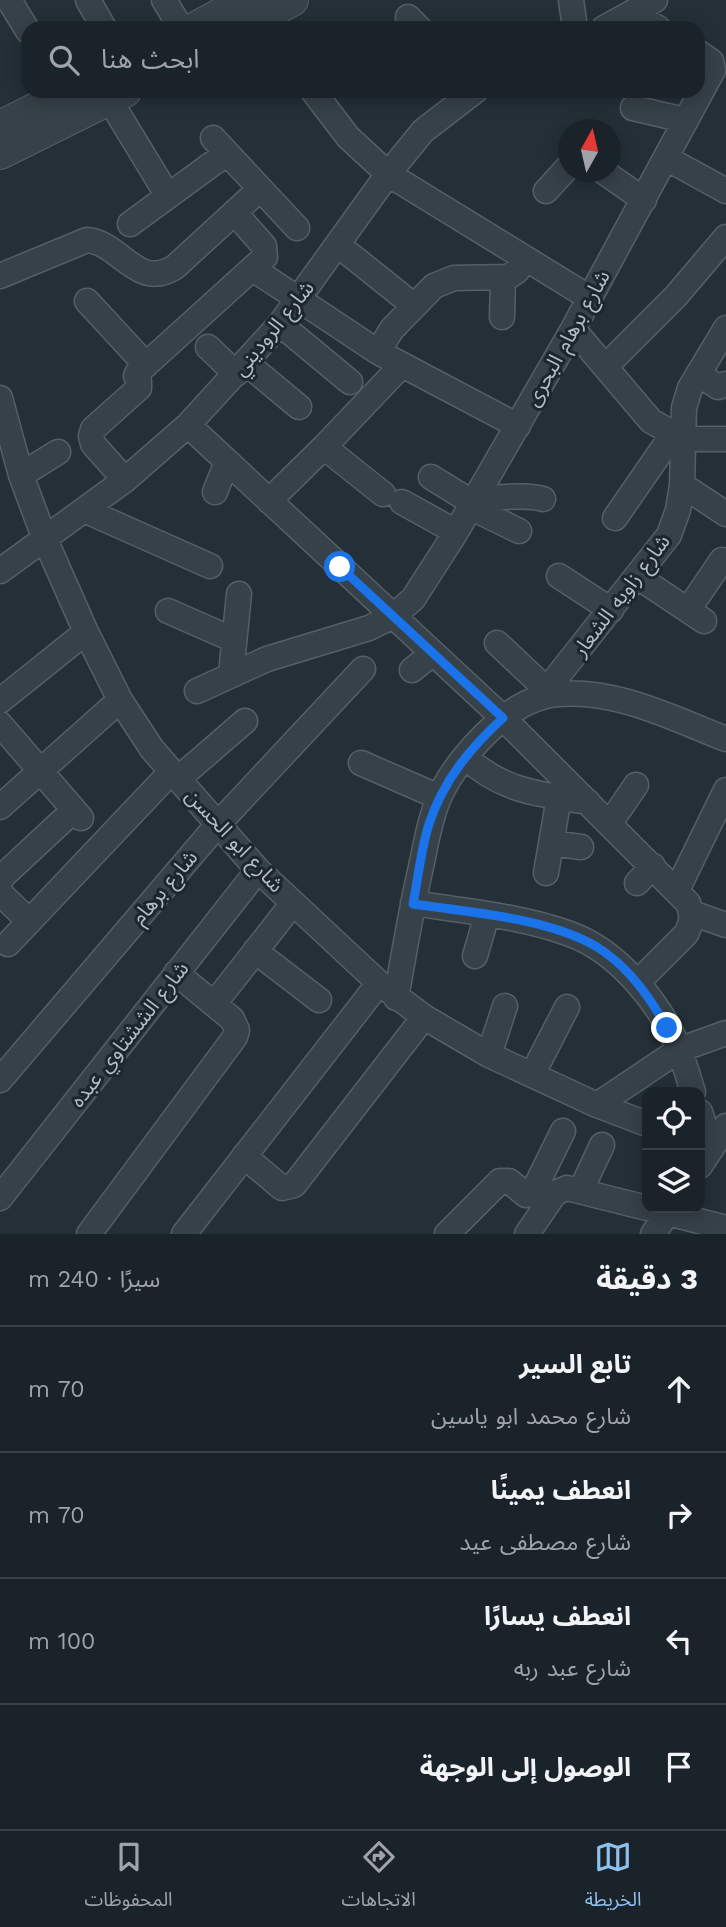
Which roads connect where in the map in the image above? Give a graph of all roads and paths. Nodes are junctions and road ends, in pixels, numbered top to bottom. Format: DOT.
graph roads {
  1 [pos="88,0"];
  2 [pos="164,0"];
  3 [pos="292,0"];
  4 [pos="571,0"];
  5 [pos="655,0"];
  6 [pos="8,10"];
  7 [pos="633,14"];
  8 [pos="252,19"];
  9 [pos="100,21"];
  10 [pos="177,21"];
  11 [pos="574,21"];
  12 [pos="618,21"];
  13 [pos="646,21"];
  14 [pos="21,24"];
  15 [pos="705,57"];
  16 [pos="705,85"];
  17 [pos="57,98"];
  18 [pos="111,98"];
  19 [pos="119,98"];
  20 [pos="318,98"];
  21 [pos="466,98"];
  22 [pos="698,98"];
  23 [pos="633,108"];
  24 [pos="685,122"];
  25 [pos="0,127"];
  26 [pos="0,153"];
  27 [pos="666,158"];
  28 [pos="388,174"];
  29 [pos="558,178"];
  30 [pos="618,182"];
  31 [pos="260,189"];
  32 [pos="546,191"];
  33 [pos="726,191"];
  34 [pos="168,196"];
  35 [pos="643,200"];
  36 [pos="235,213"];
  37 [pos="130,224"];
  38 [pos="297,228"];
  39 [pos="726,237"];
  40 [pos="338,245"];
  41 [pos="524,259"];
  42 [pos="253,269"];
  43 [pos="0,276"];
  44 [pos="503,278"];
  45 [pos="590,298"];
  46 [pos="87,301"];
  47 [pos="298,301"];
  48 [pos="413,305"];
  49 [pos="502,317"];
  50 [pos="280,324"];
  51 [pos="726,328"];
  52 [pos="572,329"];
  53 [pos="208,347"];
  54 [pos="378,352"];
  55 [pos="146,365"];
  56 [pos="402,365"];
  57 [pos="605,367"];
  58 [pos="241,369"];
  59 [pos="698,374"];
  60 [pos="350,382"];
  61 [pos="726,384"];
  62 [pos="299,407"];
  63 [pos="2,412"];
  64 [pos="188,425"];
  65 [pos="518,426"];
  66 [pos="678,436"];
  67 [pos="726,439"];
  68 [pos="324,447"];
  69 [pos="58,452"];
  70 [pos="227,462"];
  71 [pos="21,475"];
  72 [pos="431,477"];
  73 [pos="125,480"];
  74 [pos="682,485"];
  75 [pos="215,492"];
  76 [pos="543,499"];
  77 [pos="269,501"];
  78 [pos="474,502"];
  79 [pos="85,510"];
  80 [pos="726,514"];
  81 [pos="615,518"];
  82 [pos="519,531"];
  83 [pos="456,532"];
  84 [pos="44,537"];
  85 [pos="722,559"];
  86 [pos="210,566"];
  87 [pos="0,571"];
  88 [pos="559,576"];
  89 [pos="638,577"];
  90 [pos="239,594"];
  91 [pos="611,610"];
  92 [pos="168,611"];
  93 [pos="393,616"];
  94 [pos="86,632"];
  95 [pos="234,640"];
  96 [pos="497,643"];
  97 [pos="432,653"];
  98 [pos="363,669"];
  99 [pos="412,670"];
  100 [pos="231,674"];
  101 [pos="197,691"];
  102 [pos="545,693"];
  103 [pos="120,700"];
  104 [pos="0,701"];
  105 [pos="503,718"];
  106 [pos="246,721"];
  107 [pos="0,724"];
  108 [pos="726,739"];
  109 [pos="465,757"];
  110 [pos="361,764"];
  111 [pos="40,771"];
  112 [pos="174,775"];
  113 [pos="636,785"];
  114 [pos="726,790"];
  115 [pos="439,797"];
  116 [pos="559,797"];
  117 [pos="588,802"];
  118 [pos="0,807"];
  119 [pos="720,820"];
  120 [pos="219,823"];
  121 [pos="610,823"];
  122 [pos="551,843"];
  123 [pos="581,847"];
  124 [pos="258,870"];
  125 [pos="546,873"];
  126 [pos="0,881"];
  127 [pos="677,890"];
  128 [pos="0,891"];
  129 [pos="293,903"];
  130 [pos="413,904"];
  131 [pos="692,913"];
  132 [pos="487,915"];
  133 [pos="29,921"];
  134 [pos="726,925"];
  135 [pos="8,944"];
  136 [pos="255,951"];
  137 [pos="475,956"];
  138 [pos="176,973"];
  139 [pos="637,984"];
  140 [pos="387,991"];
  141 [pos="318,1000"];
  142 [pos="214,1004"];
  143 [pos="505,1006"];
  144 [pos="567,1007"];
  145 [pos="424,1017"];
  146 [pos="726,1033"];
  147 [pos="679,1050"];
  148 [pos="489,1055"];
  149 [pos="532,1075"];
  150 [pos="0,1080"];
  151 [pos="691,1087"];
  152 [pos="597,1105"];
  153 [pos="642,1122"];
  154 [pos="726,1126"];
  155 [pos="563,1131"];
  156 [pos="705,1135"];
  157 [pos="602,1145"];
  158 [pos="709,1153"];
  159 [pos="244,1156"];
  160 [pos="581,1190"];
  161 [pos="0,1198"];
  162 [pos="642,1205"];
  163 [pos="657,1213"];
  164 [pos="672,1213"];
  165 [pos="726,1228"];
  166 [pos="89,1234"];
  167 [pos="184,1234"];
  168 [pos="447,1234"];
  169 [pos="527,1234"];
  170 [pos="653,1234"];
  1 -- 9 [label="street"];
  2 -- 10 [label="street"];
  3 -- 8 [label="street"];
  4 -- 11 [label="street"];
  5 -- 7 [label="street"];
  6 -- 14 [label="street"];
  7 -- 12 [label="street"];
  7 -- 13 [label="street"];
  15 -- 16 [label="street, شارع برهام البحرى"];
  17 -- 25 [label="street"];
  18 -- 26 [label="street"];
  19 -- 34 [label="street"];
  20 -- 28 [label="street"];
  21 -- 28 [label="street, شارع الروديني"];
  22 -- 24 [label="street, شارع برهام البحرى"];
  23 -- 24 [label="street"];
  24 -- 27 [label="street, شارع برهام البحرى"];
  27 -- 33 [label="street"];
  27 -- 35 [label="street, شارع برهام البحرى"];
  28 -- 40 [label="street, شارع الروديني"];
  28 -- 41 [label="street"];
  29 -- 32 [label="street"];
  30 -- 35 [label="street"];
  31 -- 34 [label="street"];
  31 -- 36 [label="street"];
  31 -- 38 [label="street"];
  34 -- 37 [label="street"];
  35 -- 45 [label="street, شارع برهام البحرى"];
  36 -- 42 [label="street"];
  36 -- 43 [label="street"];
  39 -- 57 [label="street"];
  40 -- 47 [label="street, شارع الروديني"];
  40 -- 48 [label="street"];
  41 -- 44 [label="street"];
  41 -- 45 [label="street"];
  42 -- 47 [label="street"];
  42 -- 55 [label="street"];
  44 -- 48 [label="street"];
  44 -- 49 [label="street"];
  45 -- 52 [label="street, شارع برهام البحرى"];
  46 -- 55 [label="street"];
  47 -- 50 [label="street, شارع الروديني"];
  47 -- 54 [label="street"];
  48 -- 54 [label="street"];
  50 -- 58 [label="street, شارع الروديني"];
  50 -- 60 [label="street"];
  51 -- 59 [label="street, شارع زاويه الشعار"];
  52 -- 57 [label="street"];
  52 -- 65 [label="street, شارع برهام البحرى"];
  53 -- 58 [label="street"];
  54 -- 56 [label="street"];
  55 -- 73 [label="street"];
  56 -- 65 [label="street"];
  56 -- 68 [label="street"];
  57 -- 66 [label="street"];
  58 -- 62 [label="street"];
  58 -- 64 [label="street, شارع الروديني"];
  59 -- 61 [label="street"];
  59 -- 66 [label="street, شارع زاويه الشعار"];
  63 -- 71 [label="street, شارع ابو الحسن"];
  64 -- 70 [label="street"];
  64 -- 73 [label="street, شارع الروديني"];
  65 -- 78 [label="street, شارع برهام البحرى"];
  66 -- 67 [label="street"];
  66 -- 74 [label="street, شارع زاويه الشعار"];
  66 -- 81 [label="street"];
  68 -- 77 [label="street"];
  68 -- 83 [label="street"];
  69 -- 71 [label="street"];
  70 -- 75 [label="street"];
  70 -- 77 [label="street"];
  71 -- 84 [label="street, شارع ابو الحسن"];
  72 -- 78 [label="street"];
  73 -- 79 [label="street, شارع الروديني"];
  74 -- 80 [label="street"];
  74 -- 89 [label="street, شارع زاويه الشعار"];
  76 -- 78 [label="street"];
  77 -- 93 [label="street"];
  78 -- 82 [label="street"];
  78 -- 83 [label="street, شارع برهام البحرى"];
  79 -- 84 [label="street, شارع الروديني"];
  79 -- 86 [label="street"];
  83 -- 93 [label="street, شارع برهام البحرى"];
  84 -- 87 [label="street, شارع الروديني"];
  84 -- 94 [label="street, شارع ابو الحسن"];
  85 -- 89 [label="street"];
  88 -- 91 [label="street"];
  89 -- 91 [label="street, شارع زاويه الشعار"];
  90 -- 95 [label="street"];
  91 -- 102 [label="street, شارع زاويه الشعار"];
  92 -- 95 [label="street"];
  93 -- 97 [label="street"];
  93 -- 100 [label="street"];
  94 -- 103 [label="street, شارع ابو الحسن"];
  94 -- 104 [label="street"];
  95 -- 100 [label="street"];
  96 -- 102 [label="street"];
  97 -- 99 [label="street"];
  97 -- 105 [label="street"];
  98 -- 120 [label="street, شارع برهام"];
  100 -- 101 [label="street"];
  102 -- 105 [label="street"];
  102 -- 108 [label="street"];
  103 -- 111 [label="street"];
  103 -- 112 [label="street, شارع ابو الحسن"];
  105 -- 109 [label="street"];
  105 -- 117 [label="street"];
  106 -- 112 [label="street"];
  107 -- 111 [label="street"];
  109 -- 115 [label="street"];
  109 -- 116 [label="street"];
  110 -- 115 [label="street"];
  111 -- 118 [label="street"];
  111 -- 126 [label="street"];
  112 -- 120 [label="street, شارع ابو الحسن"];
  112 -- 133 [label="street"];
  113 -- 121 [label="street"];
  114 -- 119 [label="street"];
  115 -- 130 [label="street"];
  116 -- 117 [label="street"];
  116 -- 122 [label="street"];
  117 -- 121 [label="street"];
  119 -- 127 [label="street"];
  120 -- 124 [label="street, شارع ابو الحسن"];
  120 -- 150 [label="street, شارع برهام"];
  121 -- 127 [label="street"];
  122 -- 123 [label="street"];
  122 -- 125 [label="street"];
  124 -- 129 [label="street, شارع ابو الحسن"];
  124 -- 138 [label="street, شارع الششتاوي عبده"];
  127 -- 131 [label="street"];
  128 -- 133 [label="street"];
  129 -- 136 [label="street"];
  129 -- 140 [label="street, شارع ابو الحسن"];
  130 -- 132 [label="street"];
  130 -- 140 [label="street"];
  131 -- 134 [label="street"];
  131 -- 139 [label="street"];
  132 -- 137 [label="street"];
  132 -- 139 [label="street"];
  133 -- 135 [label="street"];
  136 -- 141 [label="street"];
  136 -- 142 [label="street"];
  138 -- 142 [label="street"];
  138 -- 161 [label="street, شارع الششتاوي عبده"];
  139 -- 147 [label="street"];
  140 -- 145 [label="street, شارع ابو الحسن"];
  140 -- 159 [label="street"];
  142 -- 166 [label="street"];
  143 -- 148 [label="street"];
  144 -- 149 [label="street"];
  145 -- 148 [label="street, شارع ابو الحسن"];
  145 -- 159 [label="street"];
  146 -- 147 [label="street"];
  147 -- 151 [label="street"];
  147 -- 152 [label="street"];
  148 -- 149 [label="street, شارع ابو الحسن"];
  149 -- 152 [label="street, شارع ابو الحسن"];
  152 -- 153 [label="street, شارع ابو الحسن"];
  154 -- 158 [label="street"];
  155 -- 168 [label="street"];
  156 -- 158 [label="street"];
  157 -- 160 [label="street"];
  159 -- 167 [label="street"];
  160 -- 162 [label="street"];
  160 -- 169 [label="street"];
  163 -- 170 [label="street"];
  164 -- 165 [label="street"];
}
